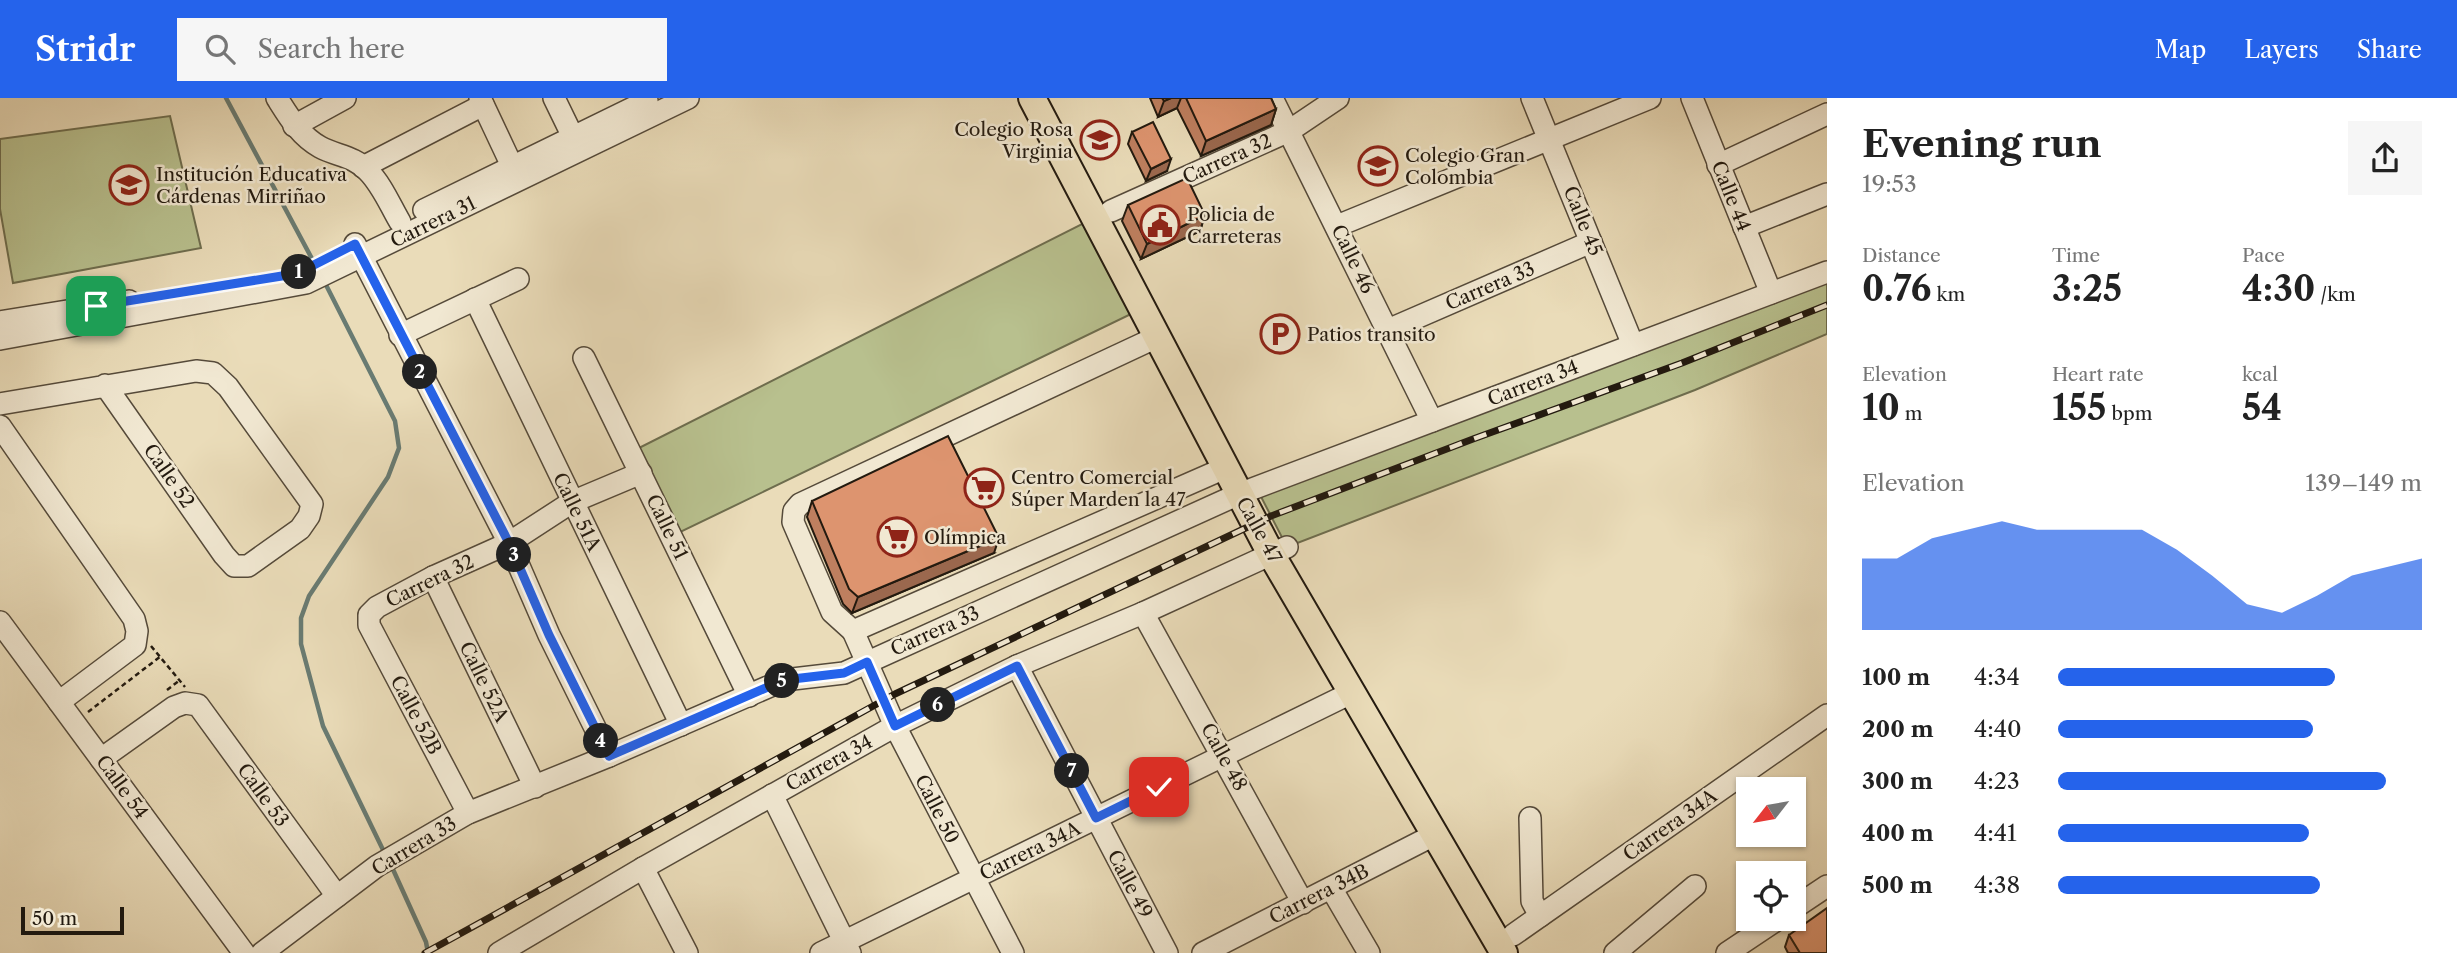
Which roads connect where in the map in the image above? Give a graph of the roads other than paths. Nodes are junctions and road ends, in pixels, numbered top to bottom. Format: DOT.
graph roads {
  1 [pos="277,98"];
  2 [pos="345,98"];
  3 [pos="554,98"];
  4 [pos="654,98"];
  5 [pos="688,98"];
  6 [pos="1031,98"];
  7 [pos="1052,98"];
  8 [pos="1272,98"];
  9 [pos="1338,98"];
  10 [pos="1532,98"];
  11 [pos="1650,98"];
  12 [pos="1692,98"];
  13 [pos="482,102"];
  14 [pos="633,103"];
  15 [pos="1825,121"];
  16 [pos="295,126"];
  17 [pos="1289,131"];
  18 [pos="573,136"];
  19 [pos="1549,139"];
  20 [pos="1718,165"];
  21 [pos="512,166"];
  22 [pos="363,167"];
  23 [pos="1827,194"];
  24 [pos="1111,211"];
  25 [pos="400,222"];
  26 [pos="1337,226"];
  27 [pos="1744,227"];
  28 [pos="1591,242"];
  29 [pos="358,251"];
  30 [pos="1827,272"];
  31 [pos="308,275"];
  32 [pos="518,279"];
  33 [pos="1771,293"];
  34 [pos="475,299"];
  35 [pos="0,322"];
  36 [pos="1388,330"];
  37 [pos="400,335"];
  38 [pos="1157,337"];
  39 [pos="0,339"];
  40 [pos="1633,345"];
  41 [pos="584,358"];
  42 [pos="105,385"];
  43 [pos="0,404"];
  44 [pos="1432,421"];
  45 [pos="0,426"];
  46 [pos="1225,468"];
  47 [pos="641,473"];
  48 [pos="1247,490"];
  49 [pos="572,502"];
  50 [pos="509,543"];
  51 [pos="1279,550"];
  52 [pos="433,577"];
  53 [pos="1143,613"];
  54 [pos="369,615"];
  55 [pos="0,622"];
  56 [pos="853,631"];
  57 [pos="867,662"];
  58 [pos="1017,666"];
  59 [pos="1351,693"];
  60 [pos="749,696"];
  61 [pos="60,702"];
  62 [pos="1827,715"];
  63 [pos="681,725"];
  64 [pos="895,726"];
  65 [pos="609,756"];
  66 [pos="1223,756"];
  67 [pos="101,759"];
  68 [pos="535,787"];
  69 [pos="772,795"];
  70 [pos="468,813"];
  71 [pos="1096,818"];
  72 [pos="1530,818"];
  73 [pos="1434,835"];
  74 [pos="643,868"];
  75 [pos="973,879"];
  76 [pos="1695,886"];
  77 [pos="1827,886"];
  78 [pos="1331,888"];
  79 [pos="337,896"];
  80 [pos="1806,900"];
  81 [pos="1303,902"];
  82 [pos="1540,916"];
  83 [pos="1760,931"];
  84 [pos="847,947"];
  85 [pos="1229,947"];
  86 [pos="1513,947"];
  87 [pos="510,950"];
  88 [pos="244,953"];
  89 [pos="262,953"];
  90 [pos="687,953"];
  91 [pos="821,953"];
  92 [pos="1013,953"];
  93 [pos="1167,953"];
  94 [pos="1203,953"];
  95 [pos="1369,953"];
  96 [pos="1615,953"];
  97 [pos="1727,953"];
  1 -- 16 [label="street"];
  2 -- 16 [label="street"];
  3 -- 18 [label="street"];
  4 -- 14 [label="street, Carrera 31"];
  5 -- 29 [label="street, Carrera 31"];
  6 -- 38 [label="main road, Calle 47"];
  7 -- 24 [label="main road, Calle 47"];
  8 -- 17 [label="street, Calle 46"];
  9 -- 17 [label="street, Carrera 32"];
  10 -- 19 [label="street, Calle 45"];
  11 -- 19 [label="street"];
  12 -- 20 [label="street, Calle 44"];
  13 -- 21 [label="street"];
  13 -- 22 [label="street"];
  14 -- 18 [label="street, Carrera 31"];
  15 -- 20 [label="street"];
  16 -- 22 [label="street"];
  17 -- 24 [label="street, Carrera 32"];
  17 -- 26 [label="street, Calle 46"];
  18 -- 21 [label="street, Carrera 31"];
  19 -- 26 [label="street"];
  19 -- 28 [label="street, Calle 45"];
  20 -- 27 [label="street, Calle 44"];
  21 -- 25 [label="street, Carrera 31"];
  22 -- 25 [label="street"];
  23 -- 27 [label="street"];
  24 -- 48 [label="main road, Calle 47"];
  25 -- 29 [label="street, Carrera 31"];
  26 -- 36 [label="street, Calle 46"];
  27 -- 33 [label="street, Calle 44"];
  28 -- 36 [label="street, Carrera 33"];
  28 -- 40 [label="street, Calle 45"];
  29 -- 31 [label="street, Carrera 31"];
  29 -- 37 [label="street"];
  30 -- 33 [label="street, Carrera 34"];
  31 -- 35 [label="street, Carrera 31"];
  31 -- 39 [label="street, Carrera 31"];
  32 -- 34 [label="street"];
  33 -- 40 [label="street, Carrera 34"];
  34 -- 37 [label="street"];
  34 -- 49 [label="street, Calle 51A"];
  36 -- 44 [label="street, Calle 46"];
  37 -- 50 [label="street"];
  38 -- 46 [label="main road, Calle 47"];
  38 -- 56 [label="street, Calle 50"];
  40 -- 44 [label="street, Carrera 34"];
  41 -- 47 [label="street, Calle 51"];
  42 -- 42 [label="street, Calle 52"];
  42 -- 43 [label="street"];
  44 -- 48 [label="street, Carrera 34"];
  45 -- 61 [label="street"];
  46 -- 48 [label="main road, Calle 47"];
  46 -- 56 [label="street"];
  47 -- 49 [label="street, Carrera 32"];
  47 -- 60 [label="street, Calle 51"];
  48 -- 51 [label="main road, Calle 47"];
  48 -- 57 [label="street, Carrera 33"];
  49 -- 50 [label="street, Carrera 32"];
  49 -- 63 [label="street, Calle 51A"];
  50 -- 52 [label="street, Carrera 32"];
  50 -- 65 [label="street"];
  51 -- 53 [label="street, Carrera 34"];
  51 -- 59 [label="main road, Calle 47"];
  51 -- 86 [label="main road, Calle 47"];
  52 -- 54 [label="street, Carrera 32"];
  52 -- 68 [label="street, Calle 52A"];
  53 -- 58 [label="street, Carrera 34"];
  53 -- 66 [label="street, Calle 48"];
  54 -- 70 [label="street, Calle 52B"];
  55 -- 61 [label="street, Calle 54"];
  56 -- 57 [label="street, Calle 50"];
  57 -- 60 [label="street, Carrera 33"];
  57 -- 64 [label="street, Calle 50"];
  58 -- 64 [label="street, Carrera 34"];
  58 -- 71 [label="street, Calle 49"];
  59 -- 66 [label="street, Carrera 34A"];
  59 -- 73 [label="main road, Calle 47"];
  60 -- 63 [label="street, Carrera 33"];
  61 -- 67 [label="street, Calle 54"];
  62 -- 82 [label="street, Carrera 34A"];
  63 -- 65 [label="street, Carrera 33"];
  64 -- 69 [label="street, Carrera 34"];
  64 -- 75 [label="street, Calle 50"];
  65 -- 68 [label="street, Carrera 33"];
  66 -- 71 [label="street, Carrera 34A"];
  66 -- 81 [label="street, Calle 48"];
  67 -- 79 [label="street, Calle 53"];
  67 -- 88 [label="street, Calle 54"];
  68 -- 70 [label="street, Carrera 33"];
  69 -- 74 [label="street, Carrera 34"];
  69 -- 84 [label="street"];
  70 -- 79 [label="street, Carrera 33"];
  71 -- 75 [label="street, Carrera 34A"];
  71 -- 93 [label="street, Calle 49"];
  72 -- 82 [label="street"];
  73 -- 78 [label="street, Carrera 34B"];
  73 -- 86 [label="main road, Calle 47"];
  74 -- 87 [label="street, Carrera 34"];
  74 -- 90 [label="street"];
  75 -- 84 [label="street, Carrera 34A"];
  75 -- 92 [label="street, Calle 50"];
  76 -- 96 [label="street"];
  77 -- 80 [label="street"];
  78 -- 81 [label="street, Carrera 34B"];
  78 -- 95 [label="street"];
  79 -- 89 [label="street, Carrera 33"];
  81 -- 85 [label="street, Carrera 34B"];
  82 -- 86 [label="street, Carrera 34A"];
  83 -- 97 [label="street"];
  84 -- 91 [label="street, Carrera 34A"];
  85 -- 94 [label="street, Carrera 34B"];
}
